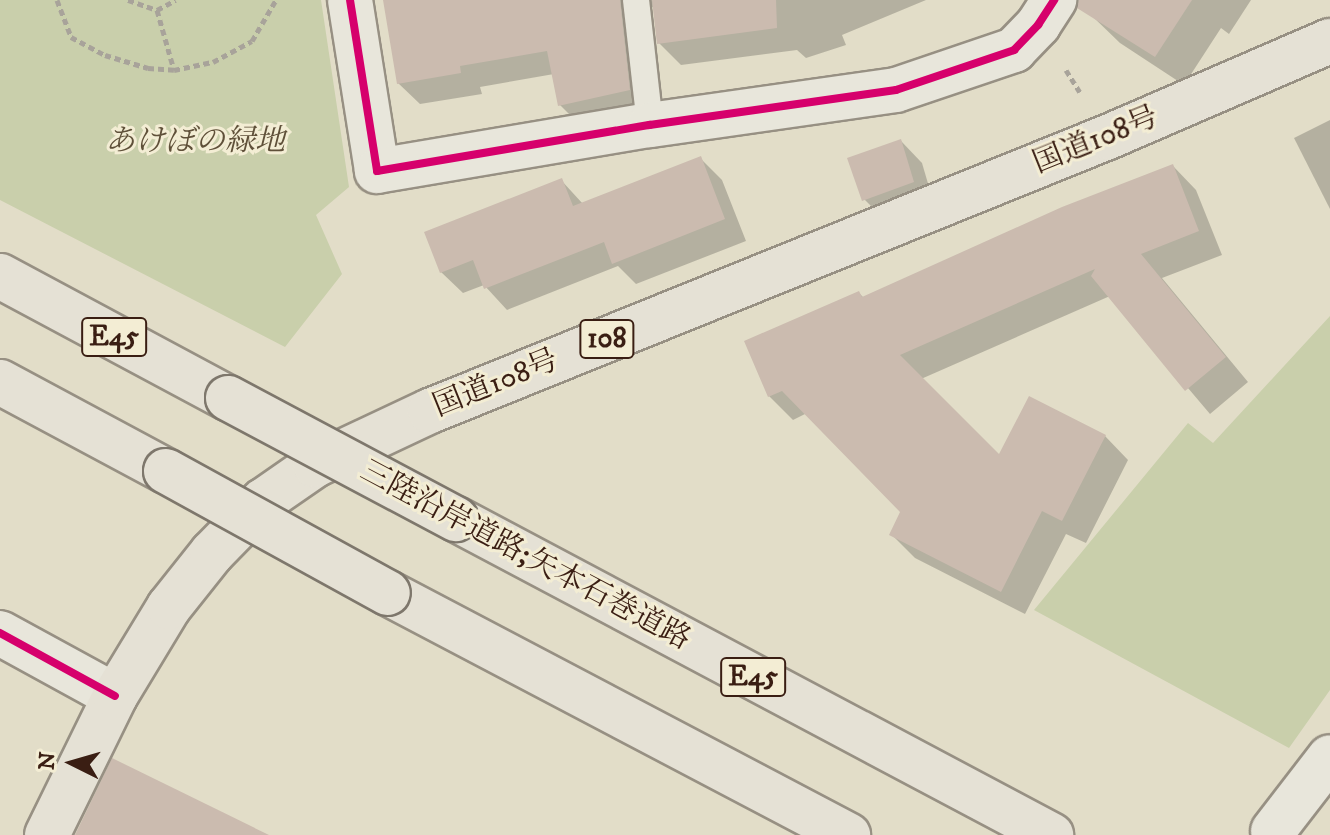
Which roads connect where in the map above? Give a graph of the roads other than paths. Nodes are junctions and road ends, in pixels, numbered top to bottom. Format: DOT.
graph roads {
  1 [pos="350,0"];
  2 [pos="636,0"];
  3 [pos="1046,13"];
  4 [pos="1330,41"];
  5 [pos="650,125"];
  6 [pos="0,276"];
  7 [pos="0,382"];
  8 [pos="0,633"];
  9 [pos="115,696"];
  10 [pos="1330,757"];
  11 [pos="1273,831"];
  12 [pos="47,835"];
  13 [pos="848,835"];
  14 [pos="1051,835"];
  1 -- 5 [label="street"];
  2 -- 5 [label="lane"];
  3 -- 5 [label="street"];
  4 -- 9 [label="highway, 国道108号 / 108"];
  6 -- 14 [label="highway, 三陸沿岸道路;矢本石巻道路 / E45, bridge"];
  7 -- 13 [label="highway, bridge"];
  8 -- 9 [label="street"];
  9 -- 12 [label="highway, 国道108号 / 108"];
  10 -- 11 [label="street"];
}
